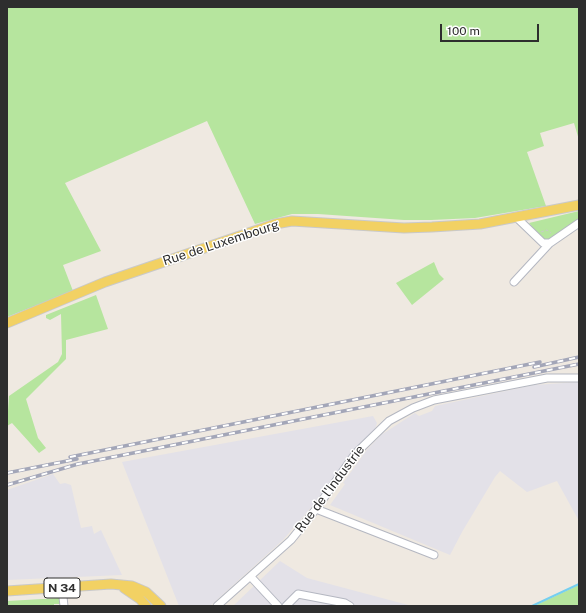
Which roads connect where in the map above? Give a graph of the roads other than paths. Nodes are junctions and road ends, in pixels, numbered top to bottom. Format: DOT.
graph roads {
  1 [pos="579,205"];
  2 [pos="517,218"];
  3 [pos="579,224"];
  4 [pos="550,243"];
  5 [pos="514,282"];
  6 [pos="7,322"];
  7 [pos="579,378"];
  8 [pos="316,509"];
  9 [pos="434,555"];
  10 [pos="251,576"];
  11 [pos="118,585"];
  12 [pos="62,588"];
  13 [pos="7,590"];
  14 [pos="232,594"];
  15 [pos="64,606"];
  16 [pos="146,606"];
  17 [pos="161,606"];
  18 [pos="217,606"];
  19 [pos="222,606"];
  20 [pos="278,606"];
  21 [pos="286,606"];
  22 [pos="350,606"];
  1 -- 2 [label="main road, Rue de Luxembourg"];
  2 -- 4 [label="street"];
  2 -- 6 [label="main road, Rue de Luxembourg"];
  3 -- 4 [label="street"];
  4 -- 5 [label="street"];
  7 -- 8 [label="street, Rue de l'Industrie"];
  8 -- 9 [label="street"];
  8 -- 10 [label="street, Rue de l'Industrie"];
  10 -- 14 [label="street, Rue de l'Industrie"];
  10 -- 20 [label="street"];
  11 -- 12 [label="main road, N 34"];
  11 -- 16 [label="main road"];
  11 -- 17 [label="main road, N 34"];
  12 -- 13 [label="main road, N 34"];
  12 -- 15 [label="street"];
  14 -- 18 [label="street, Rue de l'Industrie"];
  14 -- 19 [label="street, Rue de l'Industrie"];
  21 -- 22 [label="street"];
}
